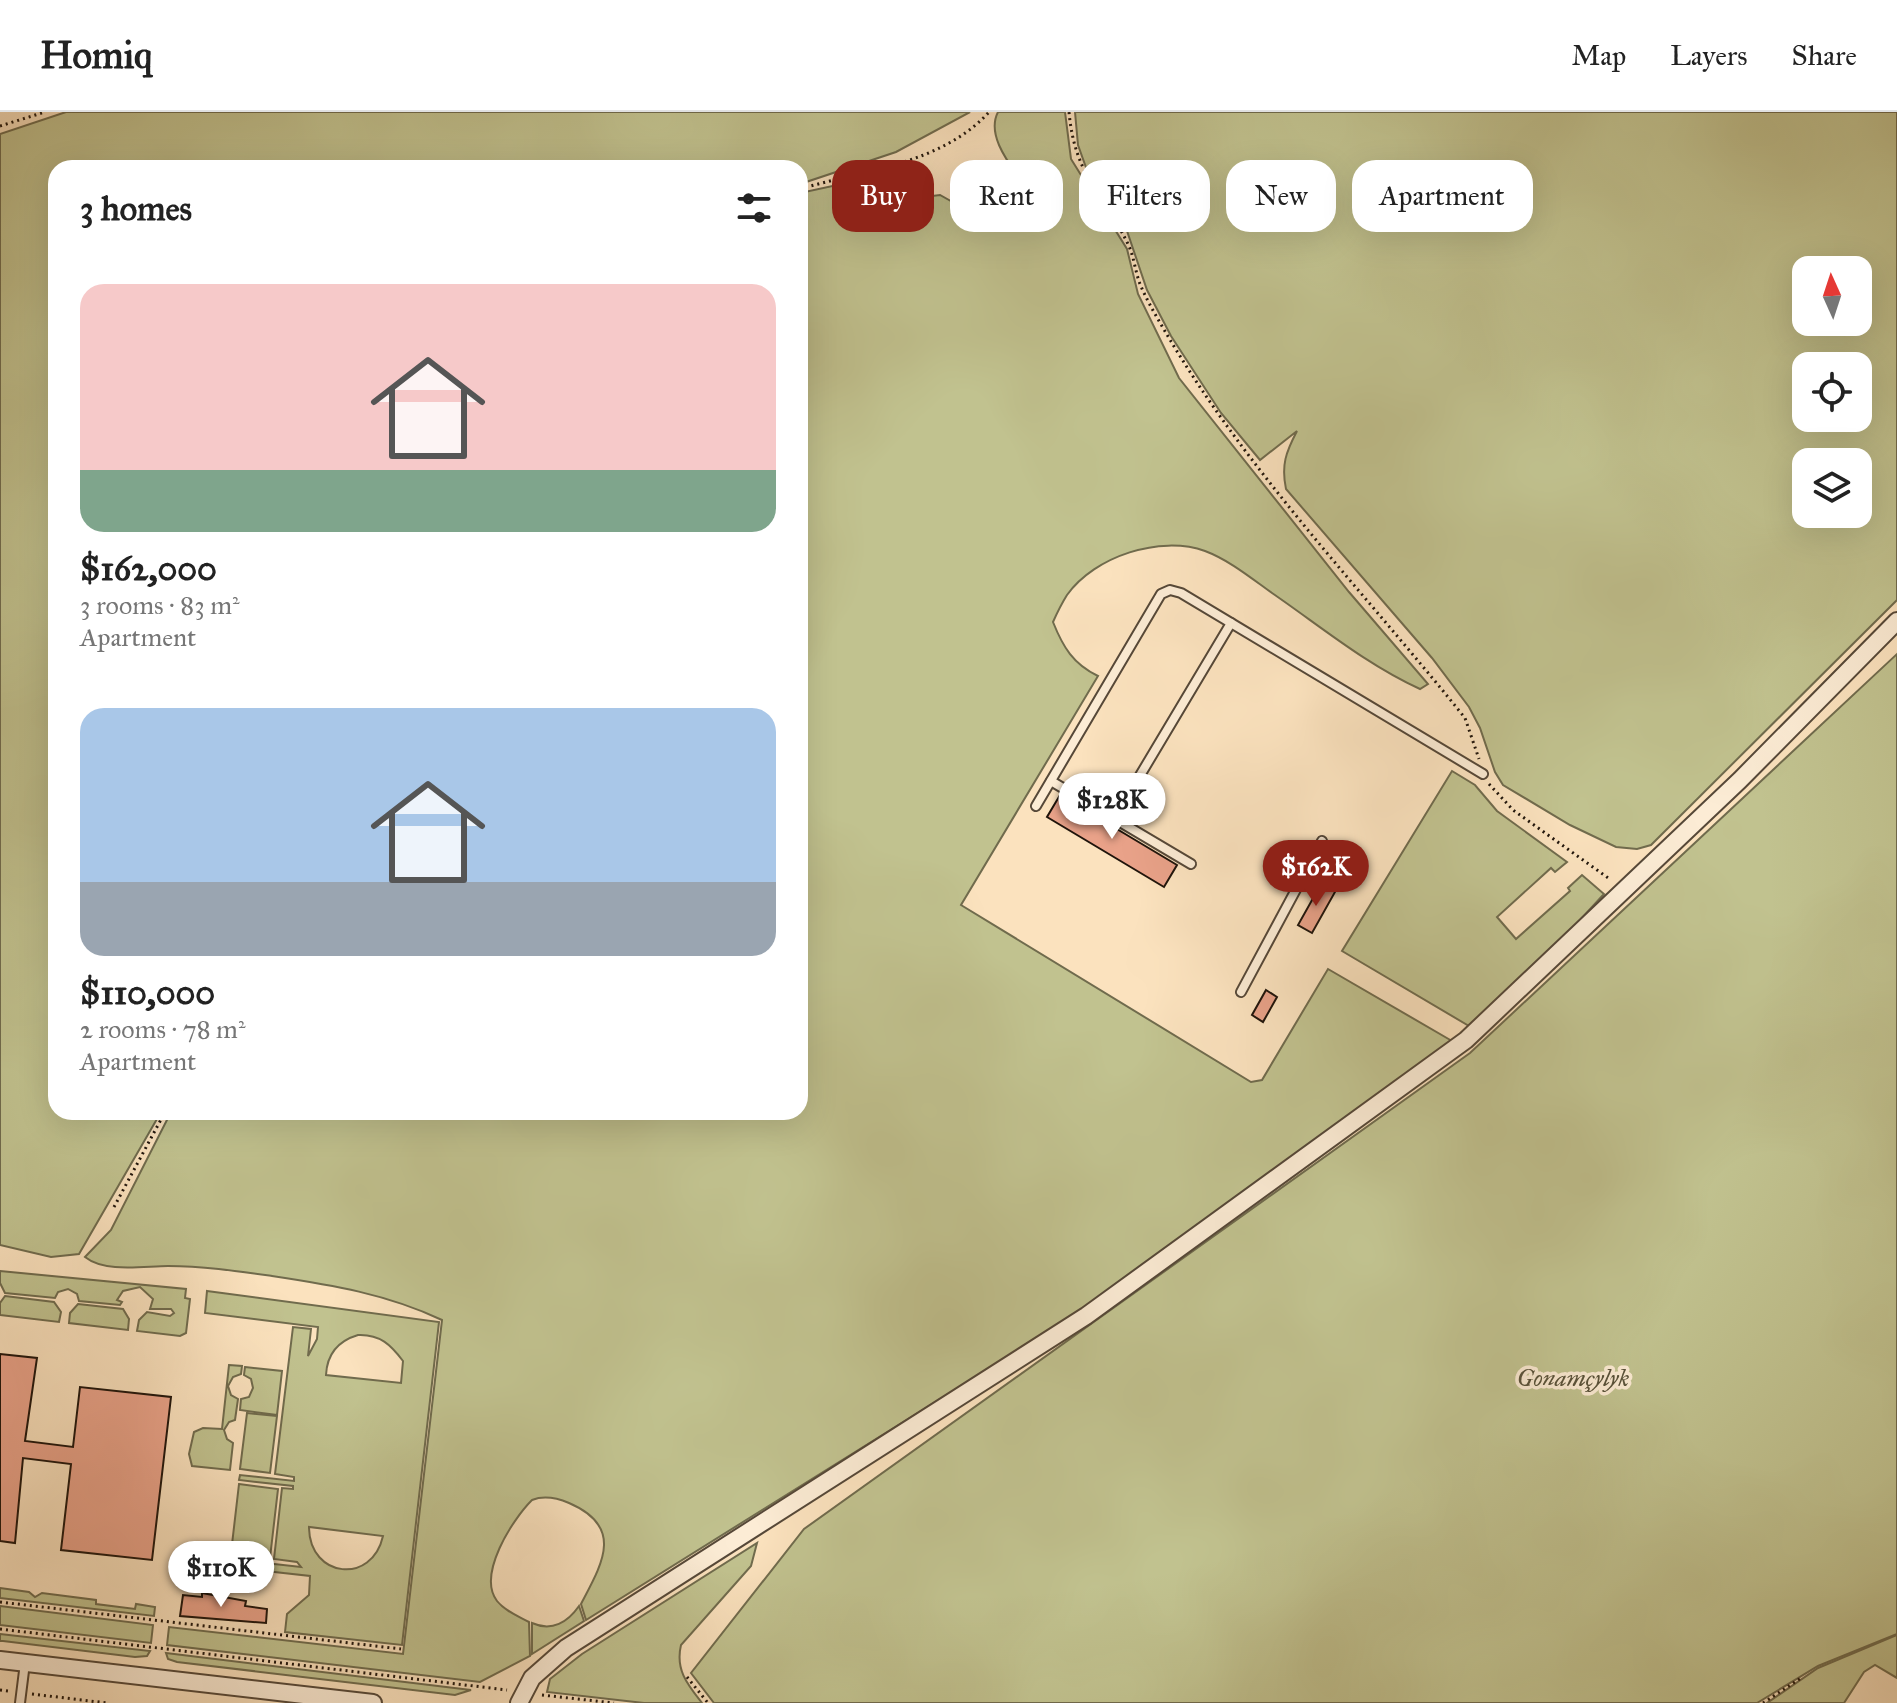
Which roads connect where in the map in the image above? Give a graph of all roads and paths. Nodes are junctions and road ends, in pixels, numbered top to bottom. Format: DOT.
graph roads {
  1 [pos="45,112"];
  2 [pos="989,112"];
  3 [pos="1069,112"];
  4 [pos="0,126"];
  5 [pos="808,187"];
  6 [pos="1897,621"];
  7 [pos="1231,623"];
  8 [pos="1483,774"];
  9 [pos="1051,781"];
  10 [pos="1036,806"];
  11 [pos="1114,819"];
  12 [pos="1322,841"];
  13 [pos="1191,864"];
  14 [pos="1624,890"];
  15 [pos="1241,992"];
  16 [pos="161,1120"];
  17 [pos="114,1207"];
  18 [pos="0,1602"];
  19 [pos="0,1629"];
  20 [pos="401,1649"];
  21 [pos="0,1660"];
  22 [pos="25,1663"];
  23 [pos="687,1677"];
  24 [pos="1801,1678"];
  25 [pos="476,1686"];
  26 [pos="0,1690"];
  27 [pos="11,1691"];
  28 [pos="549,1696"];
  29 [pos="56,1697"];
  30 [pos="322,1700"];
  31 [pos="20,1703"];
  32 [pos="35,1703"];
  33 [pos="55,1703"];
  34 [pos="107,1703"];
  35 [pos="373,1703"];
  36 [pos="519,1703"];
  37 [pos="614,1703"];
  38 [pos="708,1703"];
  39 [pos="1763,1703"];
  1 -- 4 [label="path"];
  2 -- 5 [label="path"];
  3 -- 8 [label="path"];
  6 -- 14 [label="street"];
  7 -- 8 [label="lane"];
  7 -- 9 [label="lane"];
  7 -- 11 [label="lane"];
  8 -- 14 [label="path"];
  9 -- 10 [label="lane"];
  9 -- 11 [label="lane"];
  11 -- 13 [label="lane"];
  12 -- 15 [label="lane"];
  14 -- 36 [label="street"];
  16 -- 17 [label="path"];
  18 -- 20 [label="path"];
  19 -- 25 [label="path"];
  21 -- 22 [label="street"];
  22 -- 30 [label="street"];
  22 -- 31 [label="lane"];
  23 -- 38 [label="path"];
  24 -- 39 [label="path"];
  26 -- 27 [label="path"];
  28 -- 37 [label="path"];
  29 -- 32 [label="path"];
  29 -- 33 [label="path"];
  29 -- 34 [label="path"];
  30 -- 35 [label="street"];
}
